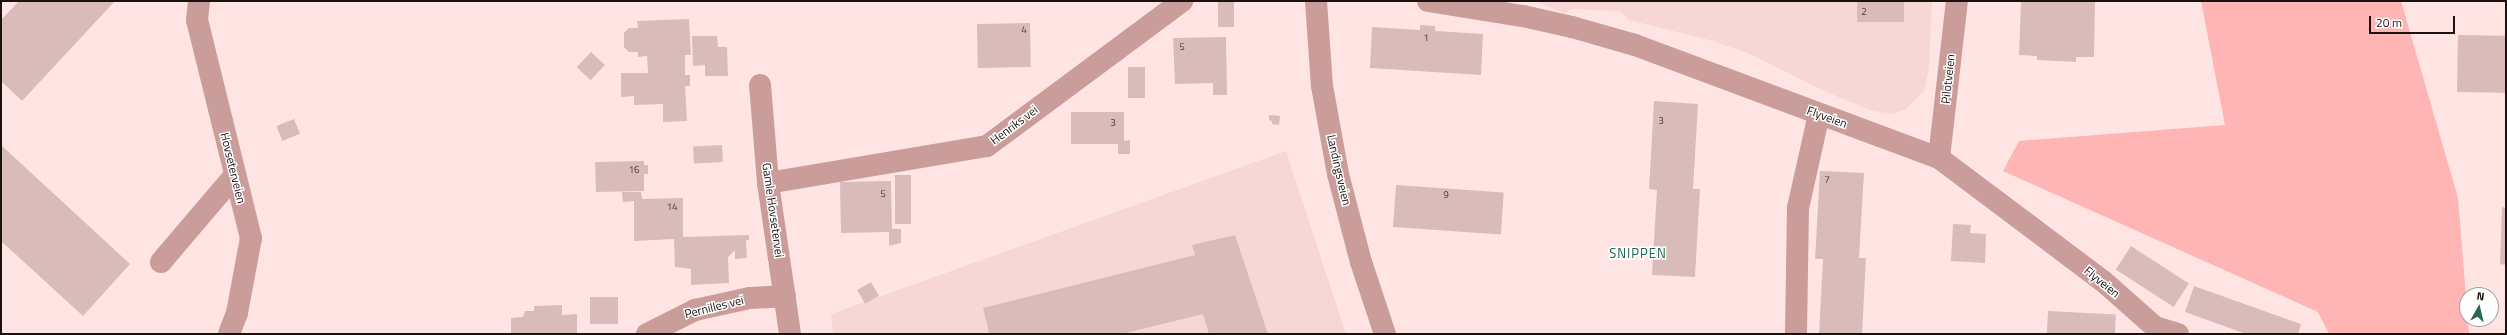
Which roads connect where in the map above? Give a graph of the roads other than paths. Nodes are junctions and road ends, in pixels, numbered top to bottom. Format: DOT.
graph roads {
  1 [pos="199,1"];
  2 [pos="1182,1"];
  3 [pos="1316,1"];
  4 [pos="1428,1"];
  5 [pos="1957,1"];
  6 [pos="760,85"];
  7 [pos="1819,114"];
  8 [pos="1939,158"];
  9 [pos="234,175"];
  10 [pos="768,183"];
  11 [pos="161,262"];
  12 [pos="785,296"];
  13 [pos="230,334"];
  14 [pos="647,334"];
  15 [pos="790,334"];
  16 [pos="1385,334"];
  17 [pos="1796,334"];
  18 [pos="2178,334"];
  1 -- 9 [label="street, Hovseterveien"];
  2 -- 10 [label="street, Henriks vei"];
  3 -- 16 [label="street, Landingsveien"];
  4 -- 7 [label="street, Flyveien"];
  5 -- 8 [label="street, Pilotveien"];
  6 -- 10 [label="street, Gamle Hovsetervei"];
  7 -- 8 [label="street, Flyveien"];
  7 -- 17 [label="street"];
  8 -- 18 [label="street, Flyveien"];
  9 -- 11 [label="street"];
  9 -- 13 [label="street, Hovseterveien"];
  10 -- 12 [label="street, Gamle Hovsetervei"];
  12 -- 14 [label="street, Pernilles vei"];
  12 -- 15 [label="street, Gamle Hovsetervei"];
}
